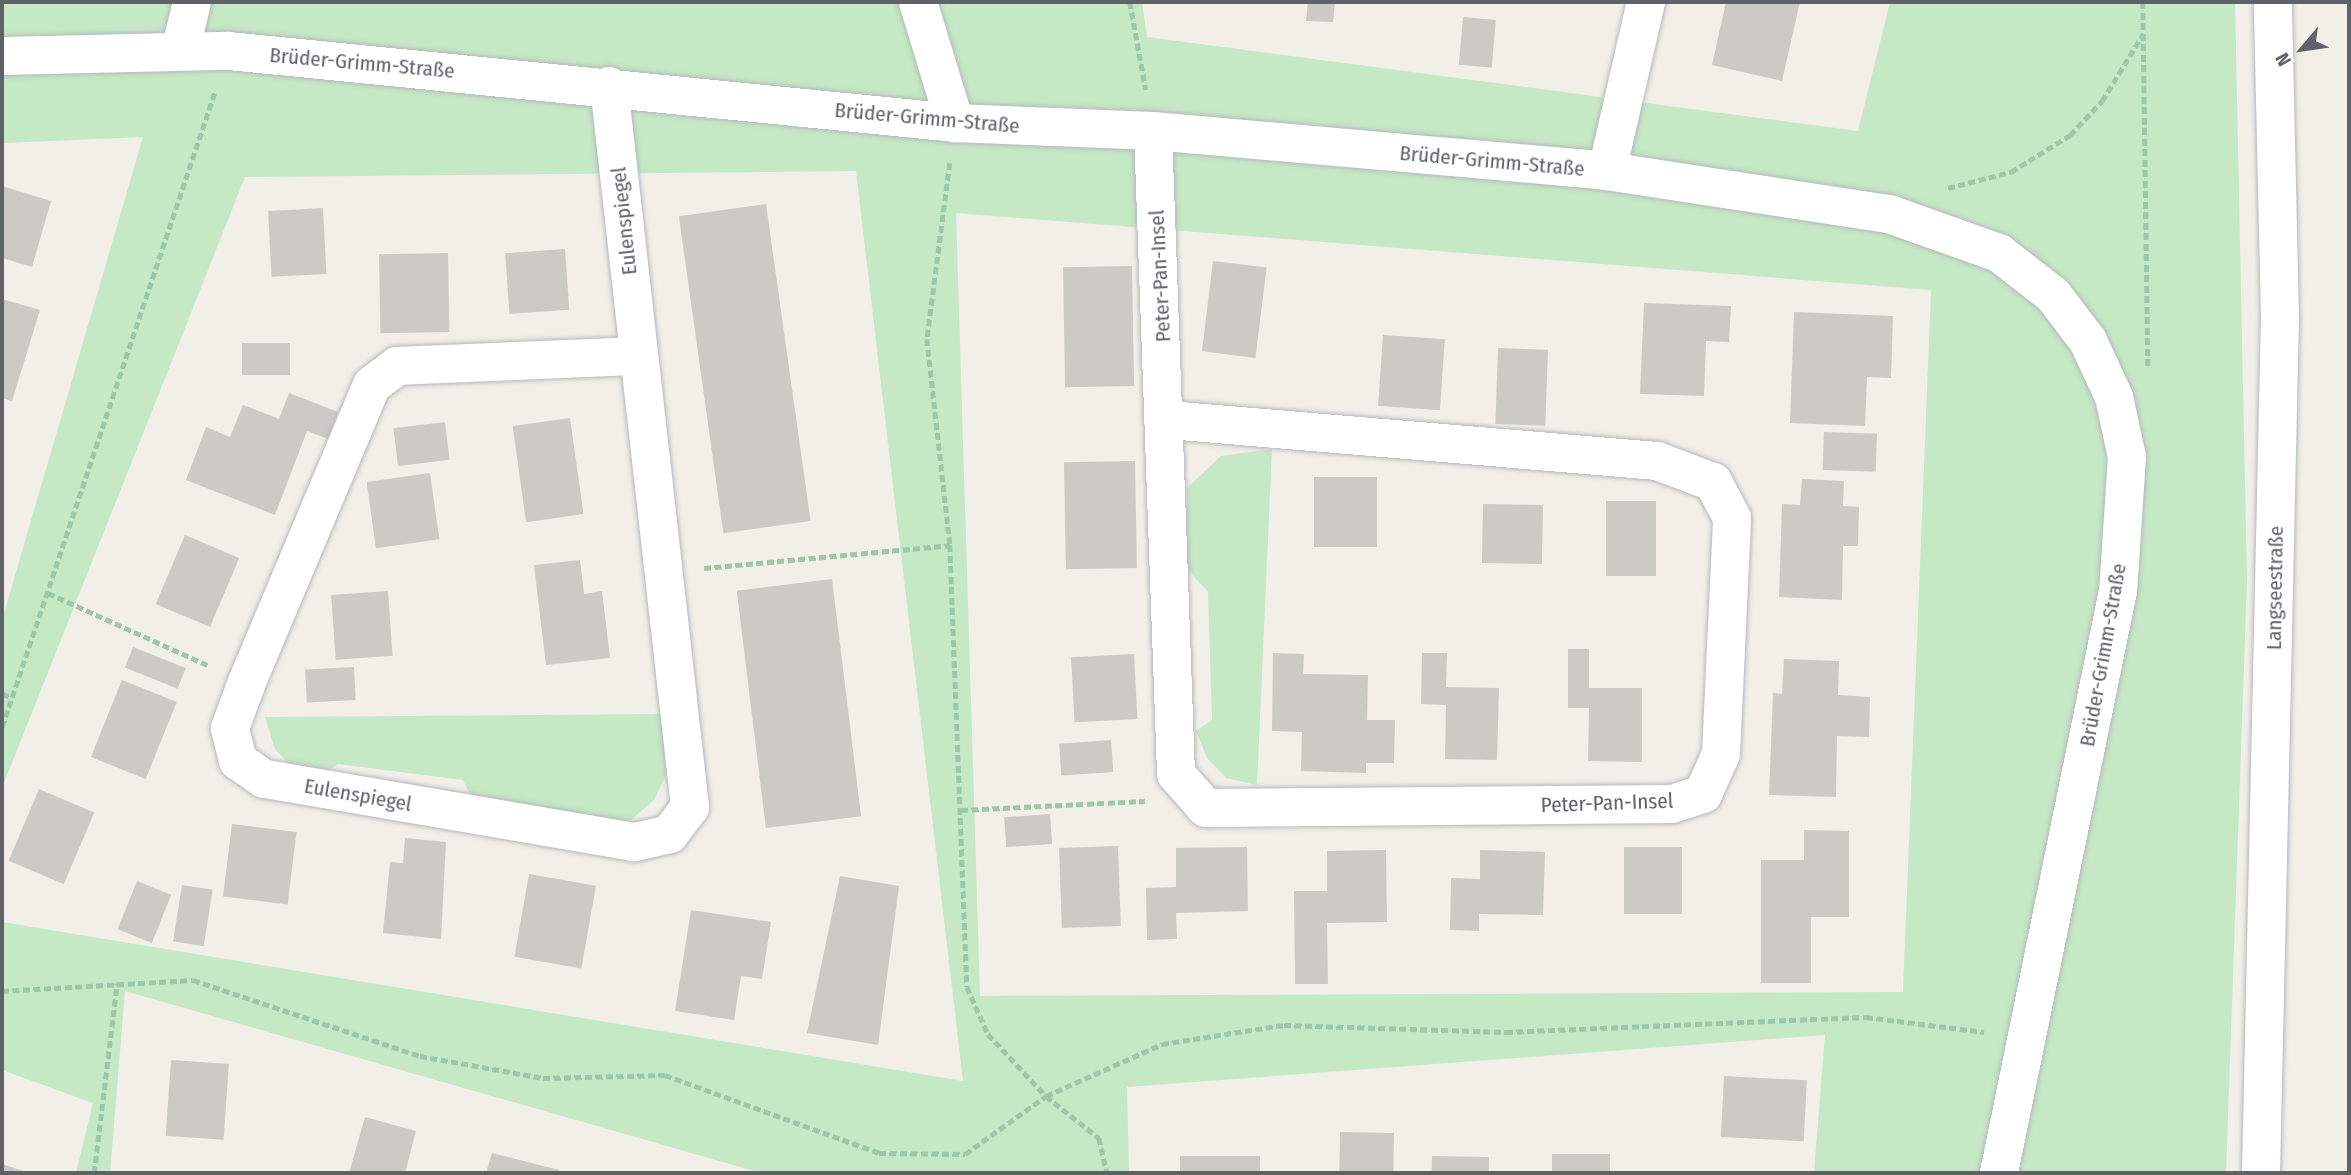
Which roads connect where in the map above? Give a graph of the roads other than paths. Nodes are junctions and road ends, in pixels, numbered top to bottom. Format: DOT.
graph roads {
  1 [pos="191,2"];
  2 [pos="918,2"];
  3 [pos="1646,2"];
  4 [pos="2273,2"];
  5 [pos="180,51"];
  6 [pos="2,57"];
  7 [pos="610,86"];
  8 [pos="955,123"];
  9 [pos="1153,131"];
  10 [pos="1606,171"];
  11 [pos="638,356"];
  12 [pos="1167,420"];
  13 [pos="1999,1173"];
  14 [pos="2261,1173"];
  1 -- 5 [label="street"];
  2 -- 8 [label="street"];
  3 -- 10 [label="street"];
  4 -- 14 [label="street, Langseestraße"];
  5 -- 6 [label="street, Brüder-Grimm-Straße"];
  5 -- 7 [label="street, Brüder-Grimm-Straße"];
  7 -- 8 [label="street, Brüder-Grimm-Straße"];
  7 -- 11 [label="street, Eulenspiegel"];
  8 -- 9 [label="street, Brüder-Grimm-Straße"];
  9 -- 10 [label="street, Brüder-Grimm-Straße"];
  9 -- 12 [label="street, Peter-Pan-Insel"];
  10 -- 13 [label="street, Brüder-Grimm-Straße"];
  11 -- 11 [label="street, Eulenspiegel"];
  12 -- 12 [label="street, Peter-Pan-Insel"];
}
